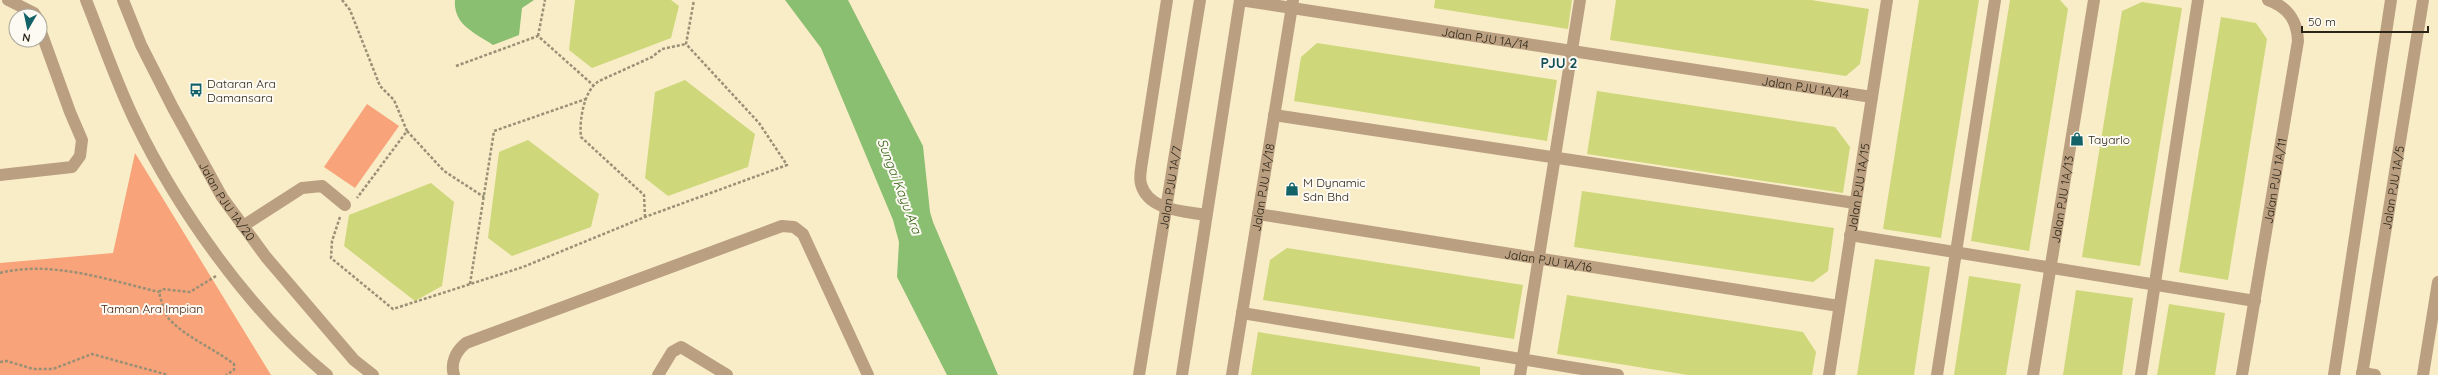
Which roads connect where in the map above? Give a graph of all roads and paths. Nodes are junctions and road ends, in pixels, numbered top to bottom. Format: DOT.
graph roads {
  1 [pos="7,0"];
  2 [pos="86,0"];
  3 [pos="123,0"];
  4 [pos="342,0"];
  5 [pos="545,0"];
  6 [pos="694,0"];
  7 [pos="1167,0"];
  8 [pos="1200,0"];
  9 [pos="1240,0"];
  10 [pos="1580,0"];
  11 [pos="1887,0"];
  12 [pos="1995,0"];
  13 [pos="2094,0"];
  14 [pos="2198,0"];
  15 [pos="2268,0"];
  16 [pos="2391,0"];
  17 [pos="2423,0"];
  18 [pos="0,1"];
  19 [pos="1292,4"];
  20 [pos="24,8"];
  21 [pos="538,36"];
  22 [pos="686,44"];
  23 [pos="47,48"];
  24 [pos="1572,51"];
  25 [pos="456,66"];
  26 [pos="592,85"];
  27 [pos="1872,97"];
  28 [pos="586,99"];
  29 [pos="1274,115"];
  30 [pos="407,131"];
  31 [pos="1555,159"];
  32 [pos="0,175"];
  33 [pos="484,197"];
  34 [pos="1855,203"];
  35 [pos="345,205"];
  36 [pos="1166,208"];
  37 [pos="1258,214"];
  38 [pos="1206,215"];
  39 [pos="645,217"];
  40 [pos="243,226"];
  41 [pos="1850,235"];
  42 [pos="1956,252"];
  43 [pos="1538,259"];
  44 [pos="2050,267"];
  45 [pos="0,273"];
  46 [pos="2438,282"];
  47 [pos="204,284"];
  48 [pos="470,284"];
  49 [pos="2156,284"];
  50 [pos="158,292"];
  51 [pos="2437,299"];
  52 [pos="2255,300"];
  53 [pos="1839,306"];
  54 [pos="1242,313"];
  55 [pos="1522,359"];
  56 [pos="0,362"];
  57 [pos="2362,374"];
  58 [pos="168,375"];
  59 [pos="226,375"];
  60 [pos="327,375"];
  61 [pos="373,375"];
  62 [pos="454,375"];
  63 [pos="658,375"];
  64 [pos="727,375"];
  65 [pos="868,375"];
  66 [pos="1140,375"];
  67 [pos="1182,375"];
  68 [pos="1232,375"];
  69 [pos="1520,375"];
  70 [pos="1618,375"];
  71 [pos="1828,375"];
  72 [pos="1937,375"];
  73 [pos="2033,375"];
  74 [pos="2141,375"];
  75 [pos="2242,375"];
  76 [pos="2334,375"];
  77 [pos="2375,375"];
  78 [pos="2423,375"];
  1 -- 18 [label="street"];
  1 -- 20 [label="street"];
  2 -- 60 [label="street"];
  3 -- 40 [label="street, Jalan PJU 1A/20"];
  4 -- 30 [label="path"];
  5 -- 21 [label="path"];
  6 -- 22 [label="path"];
  7 -- 36 [label="street"];
  8 -- 36 [label="street, Jalan PJU 1A/7"];
  9 -- 19 [label="street, Jalan PJU 1A/14"];
  9 -- 38 [label="street"];
  10 -- 24 [label="street"];
  11 -- 27 [label="street, Jalan PJU 1A/15"];
  12 -- 42 [label="street"];
  13 -- 44 [label="street, Jalan PJU 1A/13"];
  14 -- 49 [label="street"];
  15 -- 52 [label="street, Jalan PJU 1A/11"];
  16 -- 76 [label="street"];
  17 -- 57 [label="street, Jalan PJU 1A/5"];
  19 -- 24 [label="street, Jalan PJU 1A/14"];
  19 -- 29 [label="street, Jalan PJU 1A/18"];
  21 -- 25 [label="path"];
  21 -- 26 [label="path"];
  22 -- 26 [label="path"];
  22 -- 39 [label="path"];
  23 -- 32 [label="street"];
  24 -- 27 [label="street, Jalan PJU 1A/14"];
  24 -- 31 [label="street"];
  26 -- 28 [label="path"];
  27 -- 34 [label="street, Jalan PJU 1A/15"];
  28 -- 33 [label="path"];
  28 -- 39 [label="path"];
  29 -- 31 [label="street"];
  29 -- 37 [label="street, Jalan PJU 1A/18"];
  30 -- 33 [label="path"];
  30 -- 35 [label="path"];
  31 -- 34 [label="street"];
  31 -- 43 [label="street"];
  33 -- 48 [label="path"];
  34 -- 41 [label="street, Jalan PJU 1A/15"];
  35 -- 40 [label="street"];
  35 -- 48 [label="path"];
  36 -- 38 [label="street"];
  36 -- 66 [label="street, Jalan PJU 1A/7"];
  37 -- 43 [label="street, Jalan PJU 1A/16"];
  37 -- 54 [label="street, Jalan PJU 1A/18"];
  38 -- 67 [label="street"];
  39 -- 48 [label="path"];
  40 -- 61 [label="street, Jalan PJU 1A/20"];
  41 -- 42 [label="street"];
  41 -- 53 [label="street, Jalan PJU 1A/15"];
  42 -- 44 [label="street"];
  42 -- 72 [label="street"];
  43 -- 53 [label="street, Jalan PJU 1A/16"];
  43 -- 55 [label="street"];
  44 -- 49 [label="street"];
  44 -- 73 [label="street, Jalan PJU 1A/13"];
  45 -- 50 [label="path"];
  46 -- 51 [label="street"];
  47 -- 50 [label="path"];
  49 -- 52 [label="street"];
  49 -- 74 [label="street"];
  50 -- 59 [label="path"];
  51 -- 78 [label="street"];
  52 -- 75 [label="street, Jalan PJU 1A/11"];
  53 -- 71 [label="street, Jalan PJU 1A/15"];
  54 -- 55 [label="street"];
  54 -- 68 [label="street, Jalan PJU 1A/18"];
  55 -- 69 [label="street"];
  55 -- 70 [label="street"];
  56 -- 58 [label="path"];
  57 -- 77 [label="street"];
  62 -- 65 [label="street"];
  63 -- 64 [label="street"];
}
